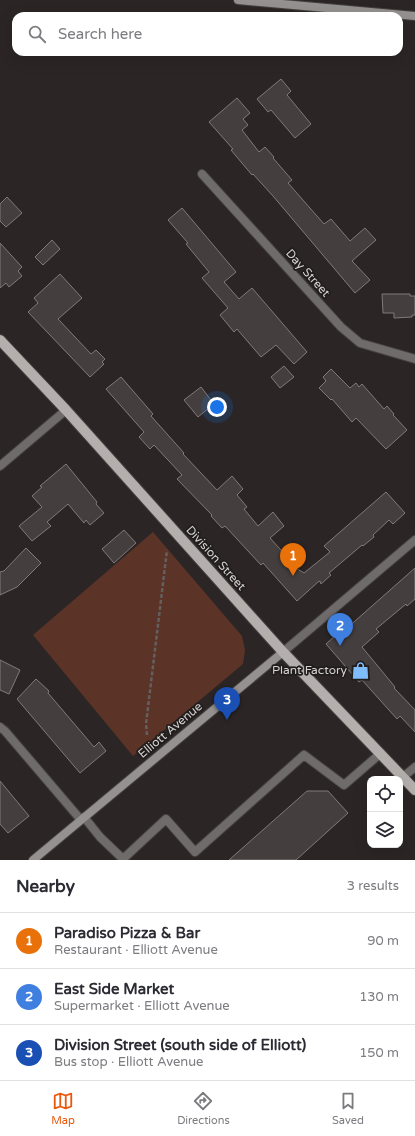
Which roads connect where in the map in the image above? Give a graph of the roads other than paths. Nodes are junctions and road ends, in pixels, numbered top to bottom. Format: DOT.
graph roads {
  1 [pos="238,0"];
  2 [pos="371,12"];
  3 [pos="403,15"];
  4 [pos="415,16"];
  5 [pos="202,174"];
  6 [pos="0,340"];
  7 [pos="415,359"];
  8 [pos="66,410"];
  9 [pos="0,466"];
  10 [pos="415,540"];
  11 [pos="282,652"];
  12 [pos="0,727"];
  13 [pos="381,753"];
  14 [pos="415,767"];
  15 [pos="402,776"];
  16 [pos="403,777"];
  17 [pos="415,790"];
  18 [pos="83,819"];
  19 [pos="33,860"];
  1 -- 2 [label="street"];
  3 -- 4 [label="street"];
  5 -- 7 [label="street, Day Street"];
  6 -- 8 [label="main road, Division Street"];
  8 -- 9 [label="street"];
  8 -- 11 [label="main road, Division Street"];
  10 -- 11 [label="street, Elliott Avenue"];
  11 -- 13 [label="main road, Division Street"];
  11 -- 18 [label="street, Elliott Avenue"];
  12 -- 18 [label="street"];
  13 -- 15 [label="main road, Division Street"];
  13 -- 18 [label="street"];
  14 -- 16 [label="street"];
  16 -- 17 [label="main road, Division Street"];
  18 -- 19 [label="street, Elliott Avenue"];
}
